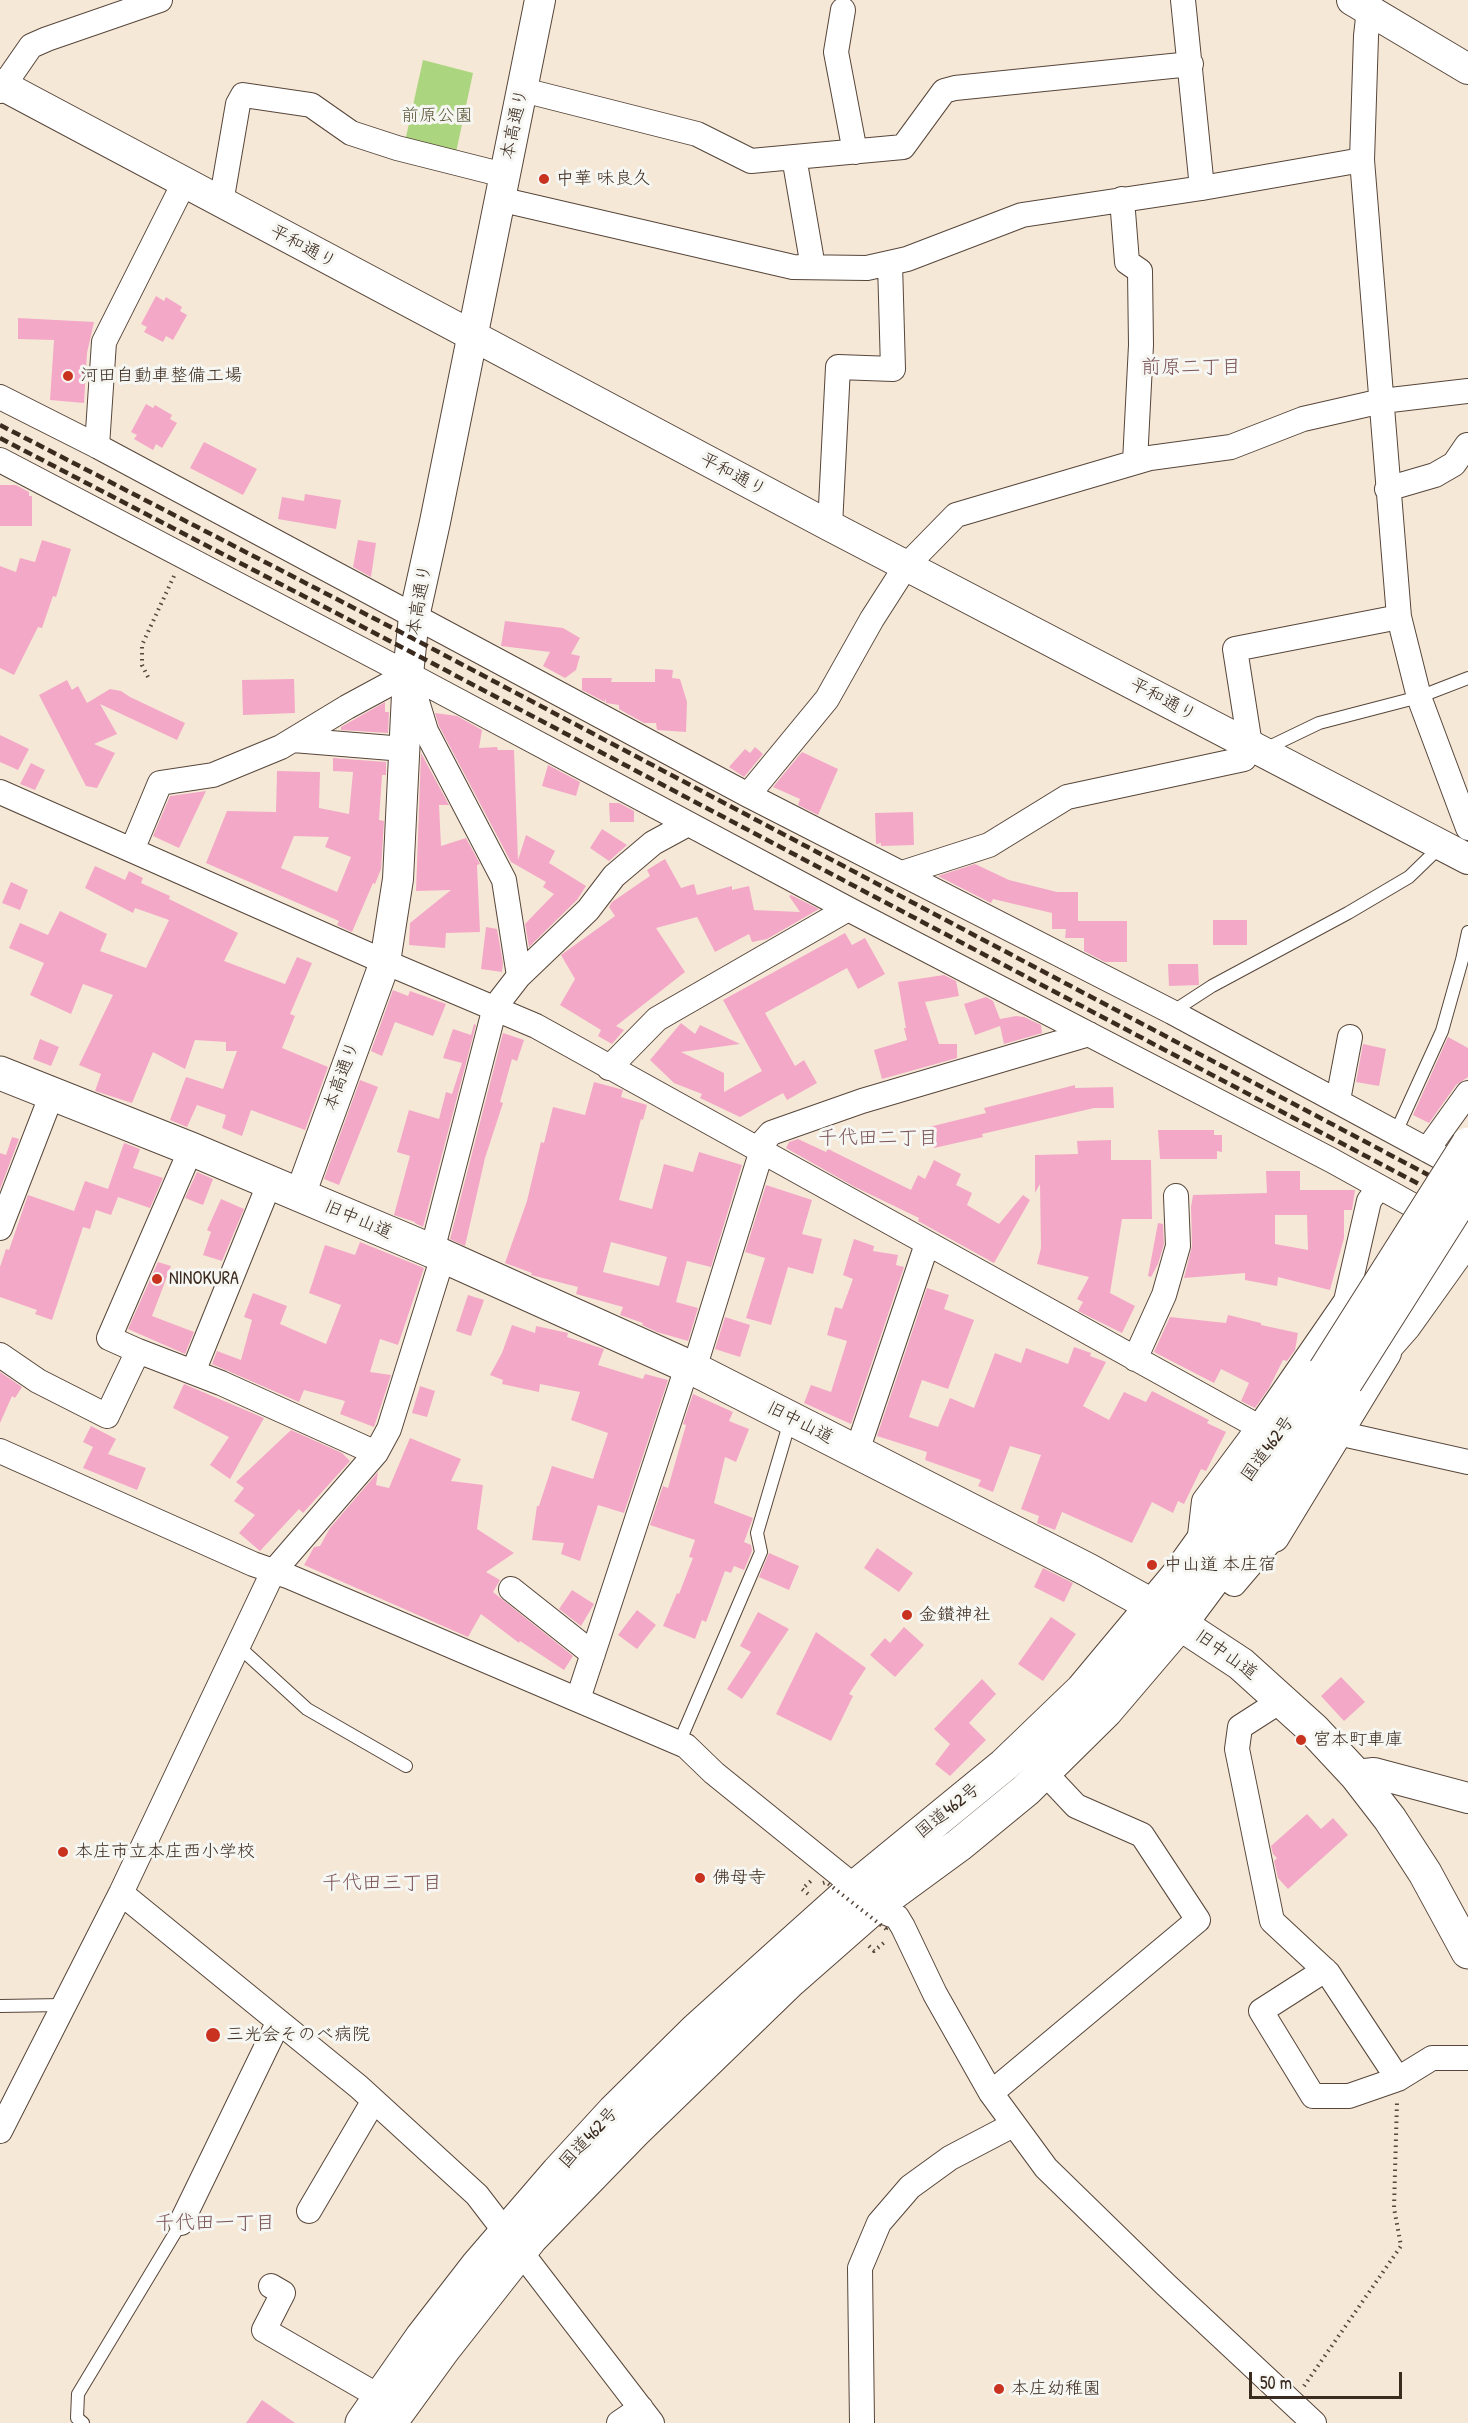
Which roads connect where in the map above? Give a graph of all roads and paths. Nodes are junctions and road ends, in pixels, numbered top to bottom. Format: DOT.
graph roads {
  1 [pos="160,0"];
  2 [pos="540,0"];
  3 [pos="1183,0"];
  4 [pos="1363,4"];
  5 [pos="843,10"];
  6 [pos="1191,64"];
  7 [pos="1468,69"];
  8 [pos="1,87"];
  9 [pos="523,90"];
  10 [pos="855,152"];
  11 [pos="794,157"];
  12 [pos="1362,160"];
  13 [pos="184,183"];
  14 [pos="501,187"];
  15 [pos="1202,188"];
  16 [pos="1122,199"];
  17 [pos="221,203"];
  18 [pos="890,263"];
  19 [pos="813,267"];
  20 [pos="472,336"];
  21 [pos="1468,391"];
  22 [pos="0,397"];
  23 [pos="1382,401"];
  24 [pos="1467,445"];
  25 [pos="97,446"];
  26 [pos="0,460"];
  27 [pos="1135,462"];
  28 [pos="1387,489"];
  29 [pos="830,526"];
  30 [pos="184,556"];
  31 [pos="906,566"];
  32 [pos="414,617"];
  33 [pos="1399,617"];
  34 [pos="408,674"];
  35 [pos="148,676"];
  36 [pos="1468,678"];
  37 [pos="1419,697"];
  38 [pos="293,740"];
  39 [pos="1256,748"];
  40 [pos="404,749"];
  41 [pos="0,792"];
  42 [pos="748,795"];
  43 [pos="688,824"];
  44 [pos="1468,828"];
  45 [pos="1442,846"];
  46 [pos="132,850"];
  47 [pos="1468,859"];
  48 [pos="902,873"];
  49 [pos="848,909"];
  50 [pos="1468,932"];
  51 [pos="385,962"];
  52 [pos="519,976"];
  53 [pos="495,1007"];
  54 [pos="1172,1012"];
  55 [pos="1089,1034"];
  56 [pos="1350,1037"];
  57 [pos="609,1068"];
  58 [pos="0,1073"];
  59 [pos="1468,1093"];
  60 [pos="52,1094"];
  61 [pos="1338,1100"];
  62 [pos="1396,1132"];
  63 [pos="1468,1144"];
  64 [pos="191,1149"];
  65 [pos="1427,1150"];
  66 [pos="759,1151"];
  67 [pos="1468,1172"];
  68 [pos="270,1182"];
  69 [pos="1379,1187"];
  70 [pos="1468,1189"];
  71 [pos="300,1195"];
  72 [pos="1176,1196"];
  73 [pos="0,1228"];
  74 [pos="1468,1236"];
  75 [pos="927,1244"];
  76 [pos="1468,1244"];
  77 [pos="437,1253"];
  78 [pos="138,1351"];
  79 [pos="1386,1353"];
  80 [pos="0,1355"];
  81 [pos="1135,1359"];
  82 [pos="690,1368"];
  83 [pos="193,1372"];
  84 [pos="1336,1376"];
  85 [pos="791,1418"];
  86 [pos="1259,1427"];
  87 [pos="1338,1433"];
  88 [pos="0,1451"];
  89 [pos="857,1451"];
  90 [pos="376,1453"];
  91 [pos="1468,1462"];
  92 [pos="1274,1537"];
  93 [pos="1198,1546"];
  94 [pos="273,1572"];
  95 [pos="1219,1572"];
  96 [pos="511,1589"];
  97 [pos="1153,1606"];
  98 [pos="1180,1623"];
  99 [pos="238,1646"];
  100 [pos="593,1654"];
  101 [pos="579,1699"];
  102 [pos="1282,1700"];
  103 [pos="679,1743"];
  104 [pos="406,1766"];
  105 [pos="1044,1772"];
  106 [pos="1356,1775"];
  107 [pos="1468,1798"];
  108 [pos="823,1883"];
  109 [pos="802,1889"];
  110 [pos="121,1893"];
  111 [pos="808,1894"];
  112 [pos="879,1914"];
  113 [pos="1468,1952"];
  114 [pos="1325,1970"];
  115 [pos="63,2005"];
  116 [pos="0,2006"];
  117 [pos="278,2023"];
  118 [pos="1468,2058"];
  119 [pos="1398,2079"];
  120 [pos="991,2093"];
  121 [pos="373,2102"];
  122 [pos="1013,2125"];
  123 [pos="0,2131"];
  124 [pos="309,2211"];
  125 [pos="181,2223"];
  126 [pos="513,2242"];
  127 [pos="271,2286"];
  128 [pos="1293,2403"];
  129 [pos="377,2414"];
  130 [pos="646,2415"];
  131 [pos="83,2423"];
  132 [pos="620,2423"];
  133 [pos="862,2423"];
  134 [pos="1314,2423"];
  1 -- 8 [label="street"];
  2 -- 9 [label="street, 本高通り"];
  3 -- 6 [label="street"];
  4 -- 7 [label="street"];
  4 -- 12 [label="street"];
  5 -- 10 [label="street"];
  6 -- 10 [label="street"];
  6 -- 15 [label="street"];
  8 -- 13 [label="street, 平和通り"];
  9 -- 11 [label="street"];
  9 -- 14 [label="street, 本高通り"];
  10 -- 11 [label="street"];
  11 -- 19 [label="street"];
  12 -- 15 [label="street"];
  12 -- 23 [label="street"];
  13 -- 17 [label="street, 平和通り"];
  13 -- 25 [label="street"];
  14 -- 17 [label="street"];
  14 -- 19 [label="street"];
  14 -- 20 [label="street, 本高通り"];
  15 -- 16 [label="street"];
  16 -- 18 [label="street"];
  16 -- 27 [label="street"];
  17 -- 20 [label="street, 平和通り"];
  18 -- 19 [label="street"];
  18 -- 29 [label="street"];
  20 -- 29 [label="street, 平和通り"];
  20 -- 32 [label="street, 本高通り"];
  21 -- 23 [label="street"];
  22 -- 25 [label="street"];
  23 -- 27 [label="street"];
  23 -- 28 [label="street"];
  24 -- 28 [label="street"];
  25 -- 32 [label="street"];
  26 -- 30 [label="street"];
  27 -- 31 [label="street"];
  28 -- 33 [label="street"];
  29 -- 31 [label="street, 平和通り"];
  30 -- 34 [label="street"];
  30 -- 35 [label="path"];
  31 -- 39 [label="street, 平和通り"];
  31 -- 42 [label="street"];
  32 -- 34 [label="street, 本高通り"];
  32 -- 42 [label="street"];
  33 -- 37 [label="street"];
  33 -- 39 [label="street"];
  34 -- 38 [label="street"];
  34 -- 40 [label="street, 本高通り"];
  34 -- 43 [label="street"];
  34 -- 52 [label="street"];
  36 -- 37 [label="lane"];
  37 -- 39 [label="lane"];
  37 -- 44 [label="street"];
  38 -- 40 [label="street"];
  38 -- 46 [label="street"];
  39 -- 45 [label="street, 平和通り"];
  39 -- 48 [label="street"];
  40 -- 51 [label="street, 本高通り"];
  41 -- 46 [label="street"];
  42 -- 48 [label="street"];
  43 -- 49 [label="street"];
  43 -- 52 [label="street"];
  45 -- 47 [label="street, 平和通り"];
  45 -- 54 [label="lane"];
  46 -- 51 [label="street"];
  48 -- 54 [label="street"];
  49 -- 55 [label="street"];
  49 -- 57 [label="street"];
  50 -- 62 [label="lane"];
  51 -- 53 [label="street"];
  51 -- 71 [label="street, 本高通り"];
  52 -- 53 [label="street"];
  53 -- 57 [label="street"];
  53 -- 77 [label="street"];
  54 -- 61 [label="street"];
  55 -- 66 [label="street"];
  55 -- 69 [label="street"];
  56 -- 61 [label="street"];
  57 -- 66 [label="street"];
  58 -- 60 [label="main road, 旧中山道"];
  59 -- 65 [label="street"];
  60 -- 64 [label="main road, 旧中山道"];
  60 -- 73 [label="street"];
  61 -- 62 [label="street"];
  62 -- 65 [label="street"];
  63 -- 84 [label="main road, 国道462号, bridge"];
  64 -- 68 [label="main road, 旧中山道"];
  64 -- 78 [label="street"];
  65 -- 67 [label="street"];
  66 -- 75 [label="street"];
  66 -- 82 [label="street"];
  68 -- 71 [label="main road, 旧中山道"];
  68 -- 83 [label="street"];
  69 -- 74 [label="street"];
  69 -- 86 [label="street"];
  70 -- 84 [label="main road, 国道462号, bridge"];
  71 -- 77 [label="main road, 旧中山道"];
  72 -- 81 [label="street"];
  75 -- 81 [label="street"];
  75 -- 89 [label="street"];
  76 -- 79 [label="street"];
  77 -- 82 [label="main road, 旧中山道"];
  77 -- 90 [label="street"];
  78 -- 80 [label="street"];
  78 -- 83 [label="street"];
  79 -- 87 [label="street"];
  81 -- 86 [label="street"];
  82 -- 85 [label="main road, 旧中山道"];
  82 -- 100 [label="street"];
  83 -- 90 [label="street"];
  84 -- 93 [label="main road, 国道462号"];
  84 -- 95 [label="main road, 国道462号"];
  85 -- 89 [label="main road, 旧中山道"];
  85 -- 103 [label="lane"];
  86 -- 93 [label="street"];
  87 -- 91 [label="street"];
  87 -- 92 [label="street"];
  88 -- 94 [label="street"];
  89 -- 97 [label="main road, 旧中山道"];
  90 -- 94 [label="street"];
  92 -- 95 [label="street"];
  93 -- 97 [label="main road, 国道462号"];
  94 -- 99 [label="street"];
  94 -- 101 [label="street"];
  95 -- 98 [label="main road, 国道462号"];
  96 -- 100 [label="street"];
  97 -- 98 [label="main road, 旧中山道"];
  97 -- 112 [label="main road, 国道462号"];
  98 -- 102 [label="main road, 旧中山道"];
  98 -- 105 [label="main road, 国道462号"];
  99 -- 104 [label="lane"];
  99 -- 110 [label="street"];
  100 -- 101 [label="street"];
  101 -- 103 [label="street"];
  102 -- 106 [label="main road, 旧中山道"];
  102 -- 114 [label="street"];
  103 -- 112 [label="street"];
  105 -- 112 [label="main road, 国道462号"];
  105 -- 120 [label="street"];
  106 -- 107 [label="street"];
  106 -- 113 [label="main road, 旧中山道"];
  108 -- 112 [label="path, bridge"];
  109 -- 111 [label="path"];
  110 -- 115 [label="street"];
  110 -- 117 [label="street"];
  112 -- 120 [label="street"];
  112 -- 126 [label="main road, 国道462号"];
  114 -- 119 [label="street"];
  114 -- 119 [label="street"];
  115 -- 116 [label="lane"];
  115 -- 123 [label="street"];
  117 -- 121 [label="street"];
  117 -- 125 [label="street"];
  118 -- 119 [label="street"];
  119 -- 128 [label="path"];
  120 -- 122 [label="street"];
  121 -- 124 [label="street"];
  121 -- 126 [label="street"];
  122 -- 128 [label="street"];
  122 -- 133 [label="street"];
  125 -- 131 [label="lane"];
  126 -- 129 [label="main road, 国道462号"];
  126 -- 130 [label="street"];
  127 -- 129 [label="street"];
  128 -- 134 [label="street"];
  130 -- 132 [label="street"];
}
